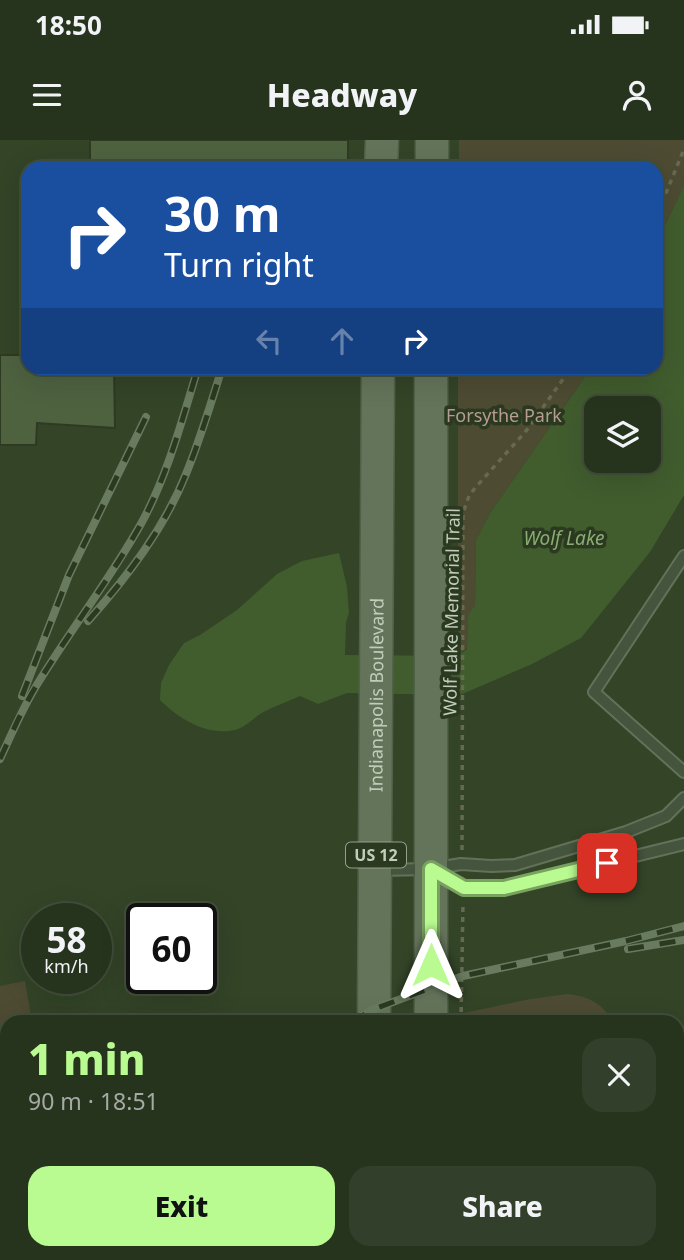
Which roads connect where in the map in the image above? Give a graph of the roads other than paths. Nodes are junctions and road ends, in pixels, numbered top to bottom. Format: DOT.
graph roads {
  1 [pos="382,140"];
  2 [pos="432,140"];
  3 [pos="381,161"];
  4 [pos="432,161"];
  5 [pos="378,375"];
  6 [pos="431,375"];
  7 [pos="684,556"];
  8 [pos="684,772"];
  9 [pos="684,798"];
  10 [pos="684,844"];
  11 [pos="431,869"];
  12 [pos="376,870"];
  13 [pos="374,1015"];
  14 [pos="431,1015"];
  1 -- 3 [label="main road"];
  2 -- 4 [label="main road"];
  5 -- 12 [label="main road, Indianapolis Boulevard / US 12"];
  6 -- 11 [label="main road, US 12"];
  7 -- 8 [label="lane"];
  9 -- 11 [label="lane"];
  10 -- 11 [label="lane"];
  11 -- 12 [label="lane"];
  11 -- 14 [label="main road, US 12"];
  12 -- 13 [label="main road, Indianapolis Boulevard / US 12"];
}
